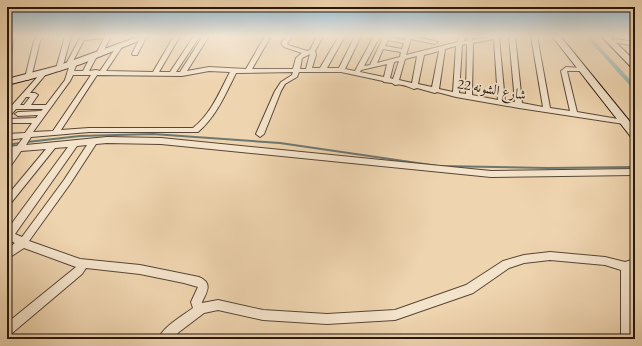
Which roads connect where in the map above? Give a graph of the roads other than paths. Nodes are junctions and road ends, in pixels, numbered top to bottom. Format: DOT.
graph roads {
  1 [pos="34,52"];
  2 [pos="64,52"];
  3 [pos="77,52"];
  4 [pos="98,52"];
  5 [pos="104,52"];
  6 [pos="115,52"];
  7 [pos="167,52"];
  8 [pos="186,52"];
  9 [pos="196,52"];
  10 [pos="259,52"];
  11 [pos="309,52"];
  12 [pos="333,52"];
  13 [pos="350,52"];
  14 [pos="368,52"];
  15 [pos="379,52"];
  16 [pos="404,52"];
  17 [pos="428,52"];
  18 [pos="441,52"];
  19 [pos="459,52"];
  20 [pos="470,52"];
  21 [pos="499,52"];
  22 [pos="514,52"];
  23 [pos="537,52"];
  24 [pos="569,52"];
  25 [pos="621,52"];
  26 [pos="626,52"];
  27 [pos="421,54"];
  28 [pos="96,55"];
  29 [pos="402,58"];
  30 [pos="391,61"];
  31 [pos="635,61"];
  32 [pos="372,66"];
  33 [pos="635,66"];
  34 [pos="71,67"];
  35 [pos="59,69"];
  36 [pos="341,70"];
  37 [pos="583,70"];
  38 [pos="234,71"];
  39 [pos="297,71"];
  40 [pos="308,71"];
  41 [pos="322,71"];
  42 [pos="358,71"];
  43 [pos="99,72"];
  44 [pos="248,72"];
  45 [pos="85,73"];
  46 [pos="155,73"];
  47 [pos="44,74"];
  48 [pos="172,74"];
  49 [pos="182,74"];
  50 [pos="28,78"];
  51 [pos="386,81"];
  52 [pos="7,82"];
  53 [pos="394,82"];
  54 [pos="414,87"];
  55 [pos="436,91"];
  56 [pos="25,95"];
  57 [pos="456,95"];
  58 [pos="469,97"];
  59 [pos="502,103"];
  60 [pos="519,106"];
  61 [pos="15,107"];
  62 [pos="26,107"];
  63 [pos="48,107"];
  64 [pos="547,110"];
  65 [pos="18,114"];
  66 [pos="574,114"];
  67 [pos="7,115"];
  68 [pos="41,116"];
  69 [pos="7,121"];
  70 [pos="624,122"];
  71 [pos="55,133"];
  72 [pos="260,134"];
  73 [pos="635,135"];
  74 [pos="28,136"];
  75 [pos="7,137"];
  76 [pos="94,142"];
  77 [pos="75,143"];
  78 [pos="53,145"];
  79 [pos="21,146"];
  80 [pos="7,150"];
  81 [pos="7,165"];
  82 [pos="635,172"];
  83 [pos="7,202"];
  84 [pos="8,235"];
  85 [pos="23,243"];
  86 [pos="7,256"];
  87 [pos="81,263"];
  88 [pos="631,266"];
  89 [pos="202,308"];
  90 [pos="7,330"];
  91 [pos="164,339"];
  92 [pos="627,339"];
  1 -- 50 [label="street"];
  2 -- 35 [label="street"];
  3 -- 34 [label="street"];
  4 -- 28 [label="street"];
  5 -- 28 [label="main road"];
  6 -- 43 [label="street"];
  7 -- 46 [label="street"];
  8 -- 48 [label="street"];
  9 -- 49 [label="street"];
  10 -- 44 [label="street"];
  11 -- 39 [label="street"];
  11 -- 40 [label="street"];
  12 -- 41 [label="street"];
  13 -- 36 [label="street"];
  14 -- 42 [label="street"];
  15 -- 32 [label="street"];
  16 -- 29 [label="street"];
  17 -- 27 [label="street"];
  18 -- 55 [label="street"];
  19 -- 57 [label="street"];
  20 -- 58 [label="street"];
  21 -- 59 [label="street"];
  22 -- 60 [label="street"];
  23 -- 64 [label="street"];
  24 -- 37 [label="main road"];
  25 -- 33 [label="main road"];
  26 -- 31 [label="main road"];
  27 -- 29 [label="street"];
  27 -- 54 [label="street"];
  28 -- 34 [label="main road"];
  28 -- 45 [label="street"];
  29 -- 30 [label="street"];
  29 -- 53 [label="street"];
  30 -- 32 [label="street"];
  30 -- 51 [label="street"];
  32 -- 42 [label="street"];
  34 -- 35 [label="main road"];
  34 -- 45 [label="street, شارع الشونه 22"];
  34 -- 63 [label="street"];
  35 -- 47 [label="main road"];
  36 -- 41 [label="street, شارع الشونه 22"];
  36 -- 42 [label="street, شارع الشونه 22"];
  37 -- 66 [label="street"];
  37 -- 70 [label="main road"];
  38 -- 44 [label="street, شارع الشونه 22"];
  38 -- 49 [label="street, شارع الشونه 22"];
  38 -- 71 [label="street"];
  39 -- 40 [label="street, شارع الشونه 22"];
  39 -- 44 [label="street, شارع الشونه 22"];
  39 -- 72 [label="street"];
  40 -- 41 [label="street, شارع الشونه 22"];
  42 -- 51 [label="street, شارع الشونه 22"];
  43 -- 45 [label="street, شارع الشونه 22"];
  43 -- 46 [label="street, شارع الشونه 22"];
  43 -- 71 [label="street"];
  46 -- 48 [label="street, شارع الشونه 22"];
  47 -- 50 [label="main road"];
  47 -- 56 [label="street"];
  48 -- 49 [label="street, شارع الشونه 22"];
  50 -- 52 [label="main road"];
  51 -- 53 [label="street, شارع الشونه 22"];
  53 -- 54 [label="street, شارع الشونه 22"];
  54 -- 55 [label="street, شارع الشونه 22"];
  55 -- 57 [label="street, شارع الشونه 22"];
  56 -- 61 [label="street"];
  56 -- 62 [label="street"];
  57 -- 58 [label="street, شارع الشونه 22"];
  58 -- 59 [label="street, شارع الشونه 22"];
  59 -- 60 [label="street, شارع الشونه 22"];
  60 -- 64 [label="street, شارع الشونه 22"];
  61 -- 62 [label="street"];
  61 -- 67 [label="street"];
  62 -- 63 [label="street"];
  63 -- 68 [label="street"];
  64 -- 66 [label="street, شارع الشونه 22"];
  65 -- 68 [label="street"];
  66 -- 70 [label="street, شارع الشونه 22"];
  68 -- 69 [label="street"];
  68 -- 74 [label="street"];
  70 -- 73 [label="main road"];
  71 -- 74 [label="street"];
  74 -- 75 [label="street"];
  74 -- 79 [label="street"];
  76 -- 77 [label="street"];
  76 -- 82 [label="street"];
  76 -- 85 [label="street"];
  77 -- 78 [label="street"];
  77 -- 84 [label="street"];
  78 -- 79 [label="street"];
  78 -- 83 [label="street"];
  79 -- 80 [label="street"];
  79 -- 81 [label="street"];
  84 -- 85 [label="street"];
  85 -- 86 [label="street"];
  85 -- 87 [label="street"];
  87 -- 89 [label="street"];
  87 -- 90 [label="street"];
  88 -- 89 [label="street"];
  88 -- 92 [label="street"];
  89 -- 91 [label="street"];
}
